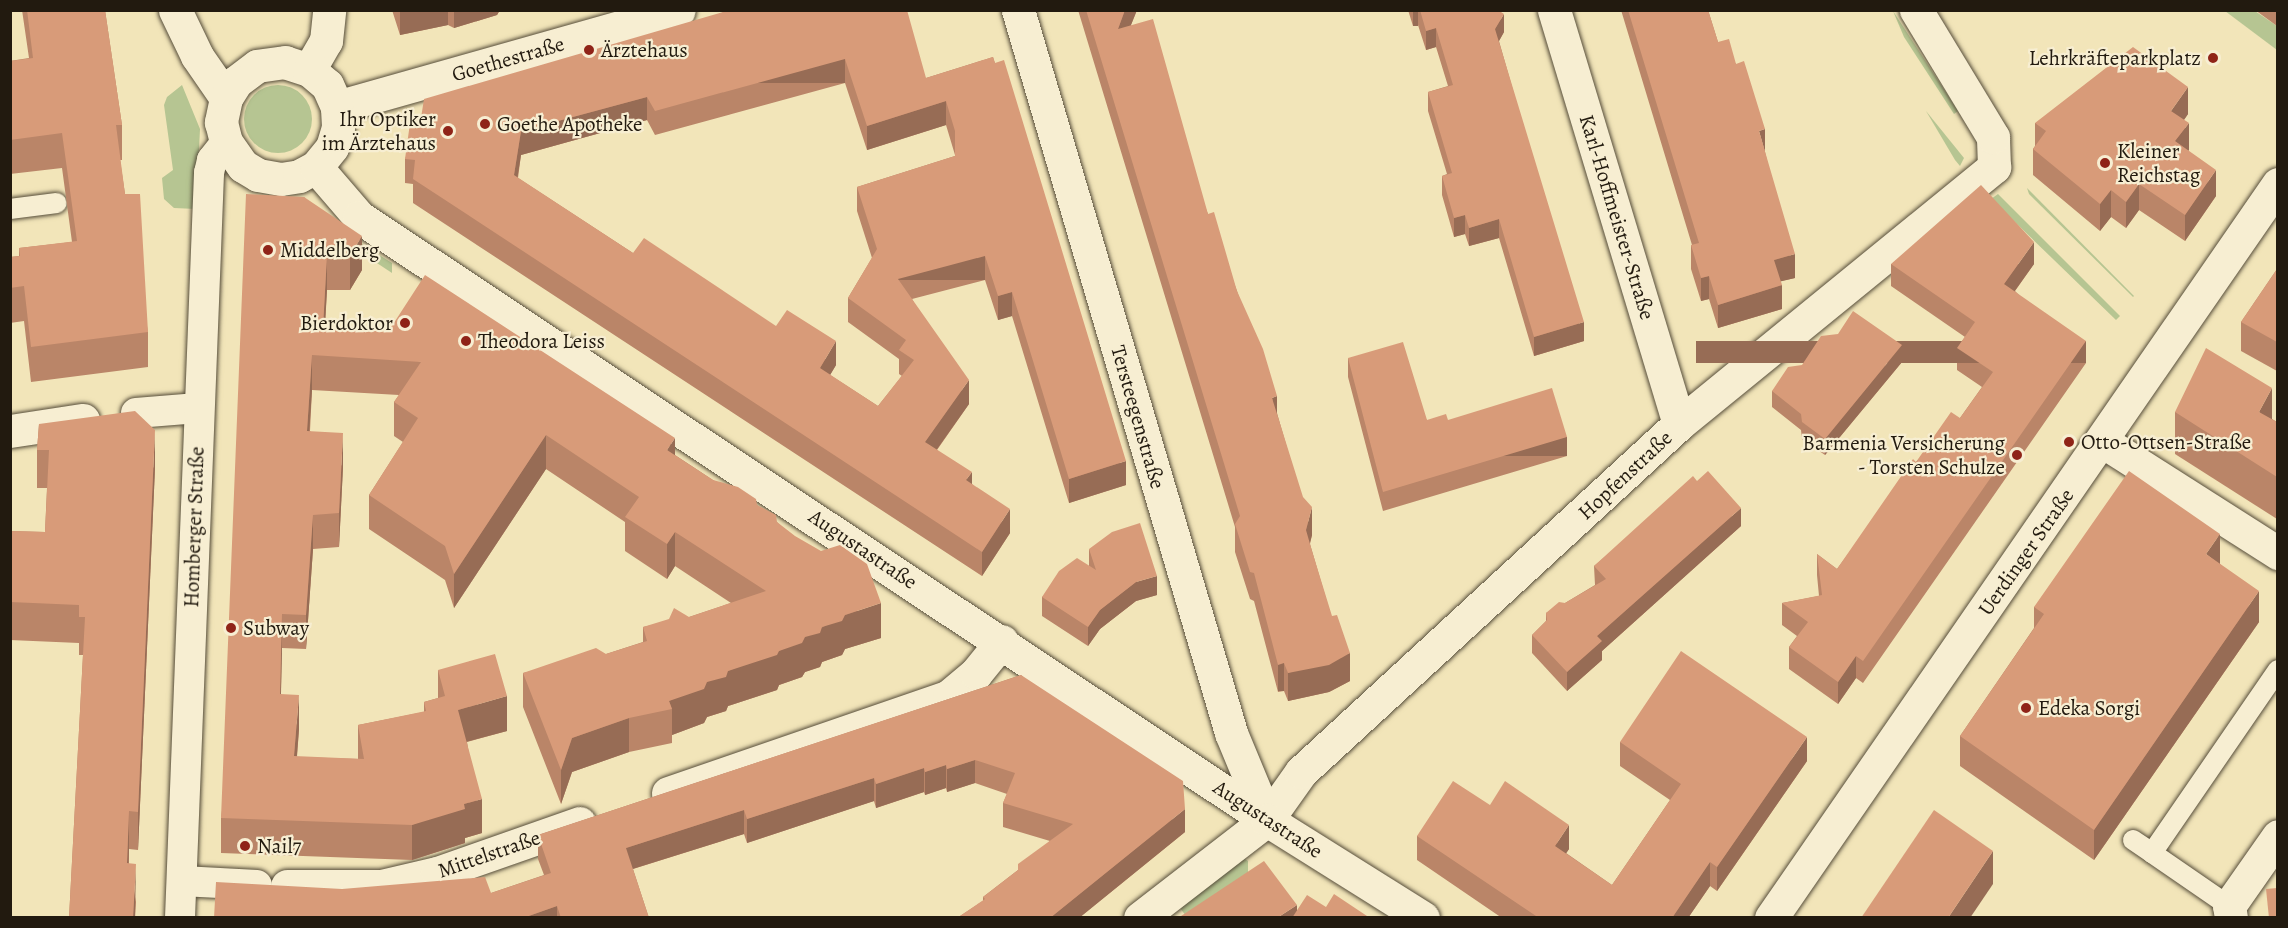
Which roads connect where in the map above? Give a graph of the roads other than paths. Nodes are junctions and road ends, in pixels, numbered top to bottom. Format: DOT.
graph roads {
  1 [pos="175,10"];
  2 [pos="329,10"];
  3 [pos="679,10"];
  4 [pos="1018,10"];
  5 [pos="1554,10"];
  6 [pos="1916,10"];
  7 [pos="309,70"];
  8 [pos="226,98"];
  9 [pos="337,107"];
  10 [pos="226,142"];
  11 [pos="316,166"];
  12 [pos="2277,184"];
  13 [pos="57,203"];
  14 [pos="10,209"];
  15 [pos="198,408"];
  16 [pos="136,413"];
  17 [pos="1680,424"];
  18 [pos="10,431"];
  19 [pos="2102,441"];
  20 [pos="2277,553"];
  21 [pos="1002,641"];
  22 [pos="2277,670"];
  23 [pos="637,803"];
  24 [pos="604,815"];
  25 [pos="1268,820"];
  26 [pos="2277,836"];
  27 [pos="2133,840"];
  28 [pos="2152,853"];
  29 [pos="182,881"];
  30 [pos="281,886"];
  31 [pos="2230,912"];
  32 [pos="180,918"];
  33 [pos="1140,918"];
  34 [pos="1423,918"];
  35 [pos="1771,918"];
  1 -- 8 [label="street"];
  2 -- 7 [label="street"];
  3 -- 9 [label="street, Goethestraße"];
  4 -- 25 [label="street, Tersteegenstraße"];
  5 -- 17 [label="street, Karl-Hoffmeister-Straße"];
  6 -- 17 [label="street, Hopfenstraße"];
  7 -- 8 [label="street"];
  7 -- 9 [label="street"];
  8 -- 10 [label="street"];
  9 -- 11 [label="street"];
  10 -- 11 [label="street"];
  10 -- 15 [label="street, Homberger Straße"];
  11 -- 21 [label="street, Augustastraße"];
  12 -- 19 [label="street, Uerdinger Straße"];
  13 -- 14 [label="lane"];
  15 -- 16 [label="street"];
  15 -- 29 [label="street, Homberger Straße"];
  16 -- 18 [label="street"];
  17 -- 25 [label="street, Hopfenstraße"];
  19 -- 20 [label="street"];
  19 -- 35 [label="street, Uerdinger Straße"];
  21 -- 23 [label="street"];
  21 -- 25 [label="street, Augustastraße"];
  22 -- 28 [label="lane"];
  24 -- 30 [label="street, Mittelstraße"];
  25 -- 33 [label="street, Hopfenstraße"];
  25 -- 34 [label="street, Augustastraße"];
  26 -- 31 [label="street"];
  27 -- 28 [label="lane"];
  28 -- 31 [label="lane"];
  29 -- 30 [label="street, Mittelstraße"];
  29 -- 32 [label="street, Homberger Straße"];
}
